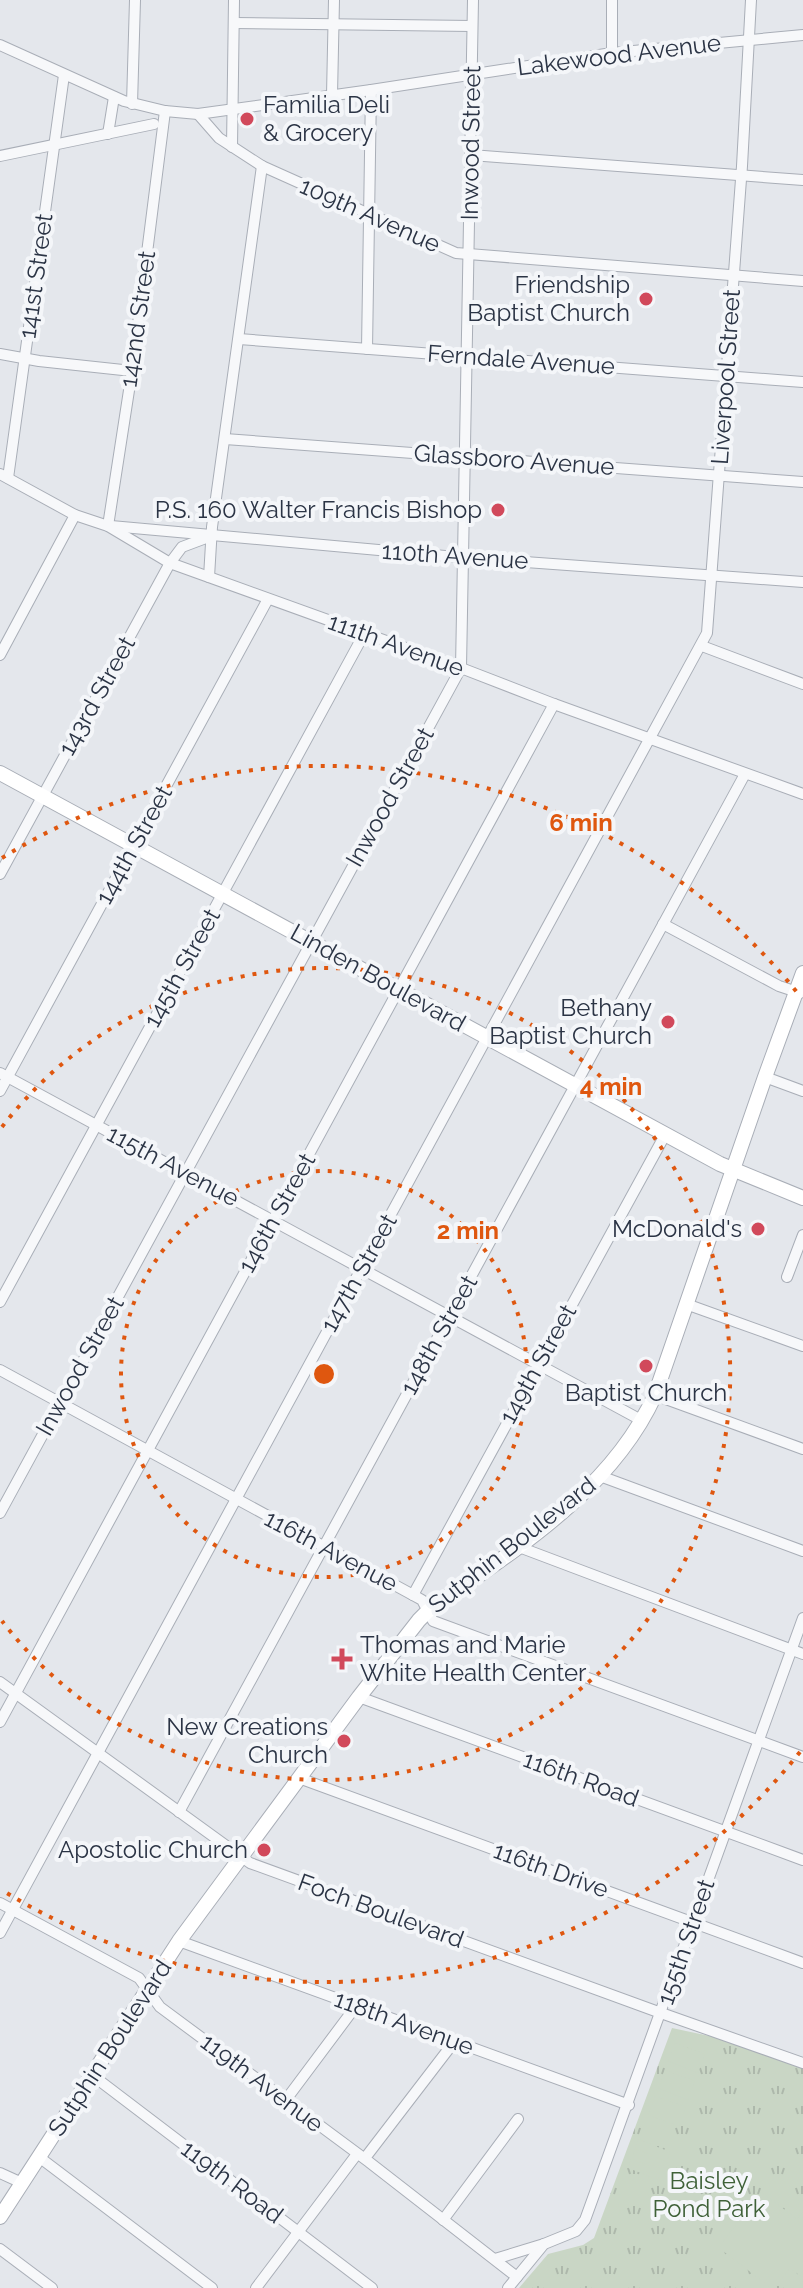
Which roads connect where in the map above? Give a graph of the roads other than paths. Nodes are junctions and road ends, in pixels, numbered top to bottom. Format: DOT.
graph roads {
  1 [pos="135,0"];
  2 [pos="234,0"];
  3 [pos="334,0"];
  4 [pos="473,0"];
  5 [pos="612,0"];
  6 [pos="751,0"];
  7 [pos="234,23"];
  8 [pos="334,24"];
  9 [pos="472,26"];
  10 [pos="803,35"];
  11 [pos="750,40"];
  12 [pos="0,45"];
  13 [pos="612,53"];
  14 [pos="472,74"];
  15 [pos="64,75"];
  16 [pos="371,90"];
  17 [pos="332,95"];
  18 [pos="114,97"];
  19 [pos="132,104"];
  20 [pos="233,109"];
  21 [pos="165,111"];
  22 [pos="198,114"];
  23 [pos="154,124"];
  24 [pos="108,134"];
  25 [pos="54,144"];
  26 [pos="232,147"];
  27 [pos="471,155"];
  28 [pos="0,156"];
  29 [pos="262,166"];
  30 [pos="741,176"];
  31 [pos="803,180"];
  32 [pos="369,215"];
  33 [pos="469,255"];
  34 [pos="734,276"];
  35 [pos="803,281"];
  36 [pos="239,339"];
  37 [pos="367,349"];
  38 [pos="0,354"];
  39 [pos="467,356"];
  40 [pos="25,359"];
  41 [pos="132,371"];
  42 [pos="726,376"];
  43 [pos="803,382"];
  44 [pos="225,439"];
  45 [pos="465,457"];
  46 [pos="720,475"];
  47 [pos="4,476"];
  48 [pos="803,482"];
  49 [pos="75,515"];
  50 [pos="108,526"];
  51 [pos="212,537"];
  52 [pos="464,557"];
  53 [pos="170,563"];
  54 [pos="710,576"];
  55 [pos="209,577"];
  56 [pos="803,582"];
  57 [pos="268,599"];
  58 [pos="364,634"];
  59 [pos="702,646"];
  60 [pos="0,655"];
  61 [pos="461,668"];
  62 [pos="803,684"];
  63 [pos="554,704"];
  64 [pos="649,738"];
  65 [pos="0,773"];
  66 [pos="745,774"];
  67 [pos="803,794"];
  68 [pos="42,796"];
  69 [pos="134,846"];
  70 [pos="0,874"];
  71 [pos="222,894"];
  72 [pos="663,924"];
  73 [pos="311,942"];
  74 [pos="803,973"];
  75 [pos="399,990"];
  76 [pos="799,993"];
  77 [pos="487,1038"];
  78 [pos="4,1075"];
  79 [pos="765,1077"];
  80 [pos="575,1086"];
  81 [pos="0,1091"];
  82 [pos="803,1091"];
  83 [pos="97,1125"];
  84 [pos="665,1135"];
  85 [pos="733,1170"];
  86 [pos="185,1172"];
  87 [pos="803,1198"];
  88 [pos="274,1220"];
  89 [pos="803,1235"];
  90 [pos="362,1268"];
  91 [pos="787,1277"];
  92 [pos="0,1302"];
  93 [pos="686,1304"];
  94 [pos="450,1316"];
  95 [pos="803,1346"];
  96 [pos="538,1364"];
  97 [pos="0,1370"];
  98 [pos="655,1395"];
  99 [pos="59,1403"];
  100 [pos="641,1420"];
  101 [pos="803,1449"];
  102 [pos="148,1451"];
  103 [pos="600,1476"];
  104 [pos="236,1499"];
  105 [pos="0,1513"];
  106 [pos="324,1547"];
  107 [pos="519,1547"];
  108 [pos="803,1551"];
  109 [pos="413,1595"];
  110 [pos="428,1611"];
  111 [pos="803,1618"];
  112 [pos="792,1650"];
  113 [pos="803,1654"];
  114 [pos="0,1682"];
  115 [pos="16,1693"];
  116 [pos="359,1697"];
  117 [pos="0,1722"];
  118 [pos="758,1741"];
  119 [pos="98,1753"];
  120 [pos="803,1757"];
  121 [pos="299,1778"];
  122 [pos="179,1812"];
  123 [pos="726,1832"];
  124 [pos="241,1855"];
  125 [pos="803,1860"];
  126 [pos="0,1903"];
  127 [pos="13,1910"];
  128 [pos="693,1923"];
  129 [pos="0,1933"];
  130 [pos="179,1941"];
  131 [pos="803,1963"];
  132 [pos="147,1989"];
  133 [pos="356,2006"];
  134 [pos="661,2013"];
  135 [pos="454,2042"];
  136 [pos="803,2063"];
  137 [pos="92,2075"];
  138 [pos="285,2101"];
  139 [pos="629,2105"];
  140 [pos="518,2119"];
  141 [pos="361,2156"];
  142 [pos="39,2157"];
  143 [pos="0,2173"];
  144 [pos="22,2183"];
  145 [pos="0,2217"];
  146 [pos="443,2220"];
  147 [pos="298,2232"];
  148 [pos="544,2244"];
  149 [pos="0,2249"];
  150 [pos="495,2259"];
  151 [pos="517,2277"];
  152 [pos="52,2288"];
  153 [pos="212,2288"];
  154 [pos="256,2288"];
  155 [pos="372,2288"];
  156 [pos="508,2288"];
  1 -- 19 [label="street"];
  2 -- 7 [label="street"];
  3 -- 8 [label="street"];
  4 -- 9 [label="street, Inwood Street"];
  5 -- 13 [label="street"];
  6 -- 11 [label="street, Liverpool Street"];
  7 -- 8 [label="street"];
  7 -- 20 [label="street"];
  8 -- 9 [label="street"];
  8 -- 17 [label="street"];
  9 -- 14 [label="street, Inwood Street"];
  10 -- 11 [label="street, Lakewood Avenue"];
  11 -- 13 [label="street, Lakewood Avenue"];
  11 -- 30 [label="street, Liverpool Street"];
  12 -- 15 [label="street"];
  13 -- 14 [label="street, Lakewood Avenue"];
  14 -- 16 [label="street, Lakewood Avenue"];
  14 -- 27 [label="street, Inwood Street"];
  15 -- 18 [label="street"];
  15 -- 25 [label="street, 141st Street"];
  16 -- 17 [label="street, Lakewood Avenue"];
  16 -- 32 [label="street"];
  17 -- 20 [label="street, Lakewood Avenue"];
  18 -- 19 [label="street"];
  18 -- 24 [label="street"];
  19 -- 21 [label="street"];
  20 -- 22 [label="street, Lakewood Avenue"];
  20 -- 26 [label="street"];
  21 -- 22 [label="street"];
  21 -- 41 [label="street, 142nd Street"];
  22 -- 26 [label="street, 109th Avenue"];
  23 -- 24 [label="street"];
  24 -- 25 [label="street"];
  25 -- 28 [label="street"];
  25 -- 40 [label="street, 141st Street"];
  26 -- 29 [label="street, 109th Avenue"];
  27 -- 30 [label="street"];
  27 -- 33 [label="street, Inwood Street"];
  29 -- 32 [label="street, 109th Avenue"];
  29 -- 36 [label="street"];
  30 -- 31 [label="street"];
  30 -- 34 [label="street, Liverpool Street"];
  32 -- 33 [label="street, 109th Avenue"];
  32 -- 37 [label="street"];
  33 -- 34 [label="street, 109th Avenue"];
  33 -- 39 [label="street, Inwood Street"];
  34 -- 35 [label="street, 109th Avenue"];
  34 -- 42 [label="street, Liverpool Street"];
  36 -- 37 [label="street, Ferndale Avenue"];
  36 -- 44 [label="street"];
  37 -- 39 [label="street, Ferndale Avenue"];
  38 -- 40 [label="street"];
  39 -- 42 [label="street, Ferndale Avenue"];
  39 -- 45 [label="street, Inwood Street"];
  40 -- 41 [label="street"];
  40 -- 47 [label="street, 141st Street"];
  41 -- 50 [label="street, 142nd Street"];
  42 -- 43 [label="street, Ferndale Avenue"];
  42 -- 46 [label="street, Liverpool Street"];
  44 -- 45 [label="street, Glassboro Avenue"];
  44 -- 51 [label="street"];
  45 -- 46 [label="street, Glassboro Avenue"];
  45 -- 52 [label="street, Inwood Street"];
  46 -- 48 [label="street, Glassboro Avenue"];
  46 -- 54 [label="street, Liverpool Street"];
  47 -- 49 [label="street, 111th Avenue"];
  49 -- 50 [label="street, 111th Avenue"];
  49 -- 60 [label="street"];
  50 -- 51 [label="street, 110th Avenue"];
  50 -- 53 [label="street, 111th Avenue"];
  51 -- 52 [label="street, 110th Avenue"];
  51 -- 53 [label="street, 143rd Street"];
  51 -- 55 [label="street"];
  52 -- 54 [label="street, 110th Avenue"];
  52 -- 61 [label="street, Inwood Street"];
  53 -- 55 [label="street, 111th Avenue"];
  53 -- 68 [label="street, 143rd Street"];
  54 -- 56 [label="street, 110th Avenue"];
  54 -- 59 [label="street, Liverpool Street"];
  55 -- 57 [label="street, 111th Avenue"];
  57 -- 58 [label="street, 111th Avenue"];
  57 -- 69 [label="street, 144th Street"];
  58 -- 61 [label="street, 111th Avenue"];
  58 -- 71 [label="street, 145th Street"];
  59 -- 62 [label="street"];
  59 -- 64 [label="street, Liverpool Street"];
  61 -- 63 [label="street, 111th Avenue"];
  61 -- 73 [label="street, Inwood Street"];
  63 -- 64 [label="street, 111th Avenue"];
  63 -- 75 [label="street, 146th Street"];
  64 -- 66 [label="street, 111th Avenue"];
  64 -- 77 [label="street, 147th Street"];
  65 -- 68 [label="main road, Linden Boulevard"];
  66 -- 67 [label="street, 111th Avenue"];
  66 -- 72 [label="street, 148th Street"];
  68 -- 69 [label="main road, Linden Boulevard"];
  68 -- 70 [label="street, 143rd Street"];
  69 -- 71 [label="main road, Linden Boulevard"];
  69 -- 78 [label="street, 144th Street"];
  71 -- 73 [label="main road, Linden Boulevard"];
  71 -- 83 [label="street, 145th Street"];
  72 -- 76 [label="street"];
  72 -- 80 [label="street, 148th Street"];
  73 -- 75 [label="main road, Linden Boulevard"];
  73 -- 86 [label="street, Inwood Street"];
  74 -- 76 [label="main road, Sutphin Boulevard"];
  75 -- 77 [label="main road, Linden Boulevard"];
  75 -- 88 [label="street, 146th Street"];
  76 -- 79 [label="main road, Sutphin Boulevard"];
  77 -- 80 [label="main road, Linden Boulevard"];
  77 -- 90 [label="street, 147th Street"];
  78 -- 81 [label="street, 144th Street"];
  78 -- 83 [label="street, 115th Avenue"];
  79 -- 82 [label="street"];
  79 -- 85 [label="main road, Sutphin Boulevard"];
  80 -- 84 [label="main road, Linden Boulevard"];
  80 -- 94 [label="street, 148th Street"];
  83 -- 86 [label="street, 115th Avenue"];
  83 -- 92 [label="street, 145th Street"];
  84 -- 85 [label="main road, Linden Boulevard"];
  84 -- 96 [label="street, 149th Street"];
  85 -- 87 [label="main road, Linden Boulevard"];
  85 -- 93 [label="main road, Sutphin Boulevard"];
  86 -- 88 [label="street, 115th Avenue"];
  86 -- 99 [label="street, Inwood Street"];
  88 -- 90 [label="street, 115th Avenue"];
  88 -- 102 [label="street, 146th Street"];
  89 -- 91 [label="street"];
  90 -- 94 [label="street, 115th Avenue"];
  90 -- 104 [label="street, 147th Street"];
  93 -- 95 [label="street"];
  93 -- 98 [label="main road, Sutphin Boulevard"];
  94 -- 96 [label="street, 115th Avenue"];
  94 -- 106 [label="street, 148th Street"];
  96 -- 100 [label="street, 115th Avenue"];
  96 -- 109 [label="street, 149th Street"];
  97 -- 99 [label="street, 116th Avenue"];
  98 -- 100 [label="main road, Sutphin Boulevard"];
  98 -- 101 [label="street"];
  99 -- 102 [label="street, 116th Avenue"];
  99 -- 105 [label="street, Inwood Street"];
  100 -- 103 [label="main road, Sutphin Boulevard"];
  102 -- 104 [label="street, 116th Avenue"];
  102 -- 115 [label="street, 146th Street"];
  103 -- 107 [label="main road, Sutphin Boulevard"];
  103 -- 108 [label="street"];
  104 -- 106 [label="street, 116th Avenue"];
  104 -- 119 [label="street, 147th Street"];
  106 -- 109 [label="street, 116th Avenue"];
  106 -- 122 [label="street, 148th Street"];
  107 -- 110 [label="main road, Sutphin Boulevard"];
  107 -- 112 [label="street"];
  109 -- 110 [label="street, 116th Avenue"];
  110 -- 116 [label="main road, Sutphin Boulevard"];
  110 -- 118 [label="street, 116th Avenue"];
  111 -- 112 [label="street, 155th Street"];
  112 -- 113 [label="street"];
  112 -- 118 [label="street, 155th Street"];
  114 -- 115 [label="street, Foch Boulevard"];
  115 -- 117 [label="street, 146th Street"];
  115 -- 119 [label="street, Foch Boulevard"];
  116 -- 121 [label="main road, Sutphin Boulevard"];
  116 -- 123 [label="street, 116th Road"];
  118 -- 120 [label="street, 116th Avenue"];
  118 -- 123 [label="street, 155th Street"];
  119 -- 122 [label="street, Foch Boulevard"];
  119 -- 127 [label="street, 147th Street"];
  121 -- 124 [label="main road, Sutphin Boulevard"];
  121 -- 128 [label="street, 116th Drive"];
  122 -- 124 [label="street, Foch Boulevard"];
  123 -- 125 [label="street, 116th Road"];
  123 -- 128 [label="street, 155th Street"];
  124 -- 130 [label="main road, Sutphin Boulevard"];
  124 -- 134 [label="street, Foch Boulevard"];
  126 -- 127 [label="street, 119th Avenue"];
  127 -- 129 [label="street, 147th Street"];
  127 -- 132 [label="street, 119th Avenue"];
  128 -- 131 [label="street, 116th Drive"];
  128 -- 134 [label="street, 155th Street"];
  130 -- 132 [label="main road, Sutphin Boulevard"];
  130 -- 133 [label="street, 118th Avenue"];
  132 -- 137 [label="main road, Sutphin Boulevard"];
  132 -- 138 [label="street, 119th Avenue"];
  133 -- 135 [label="street, 118th Avenue"];
  133 -- 138 [label="street"];
  134 -- 136 [label="street, Foch Boulevard"];
  134 -- 139 [label="street, 155th Street"];
  135 -- 139 [label="street, 118th Avenue"];
  135 -- 141 [label="street"];
  137 -- 142 [label="main road, Sutphin Boulevard"];
  137 -- 147 [label="street, 119th Road"];
  138 -- 141 [label="street, 119th Avenue"];
  139 -- 148 [label="street, 155th Street"];
  140 -- 146 [label="street"];
  141 -- 146 [label="street, 119th Avenue"];
  141 -- 147 [label="street"];
  142 -- 144 [label="main road, Sutphin Boulevard"];
  142 -- 153 [label="street"];
  143 -- 144 [label="street"];
  144 -- 145 [label="main road, Sutphin Boulevard"];
  146 -- 150 [label="street, 119th Avenue"];
  147 -- 154 [label="street"];
  147 -- 155 [label="street, 119th Road"];
  148 -- 150 [label="street, 155th Street"];
  148 -- 151 [label="street, 155th Street"];
  149 -- 152 [label="street"];
  150 -- 151 [label="street, 119th Avenue"];
  151 -- 156 [label="street, 155th Street"];
}
